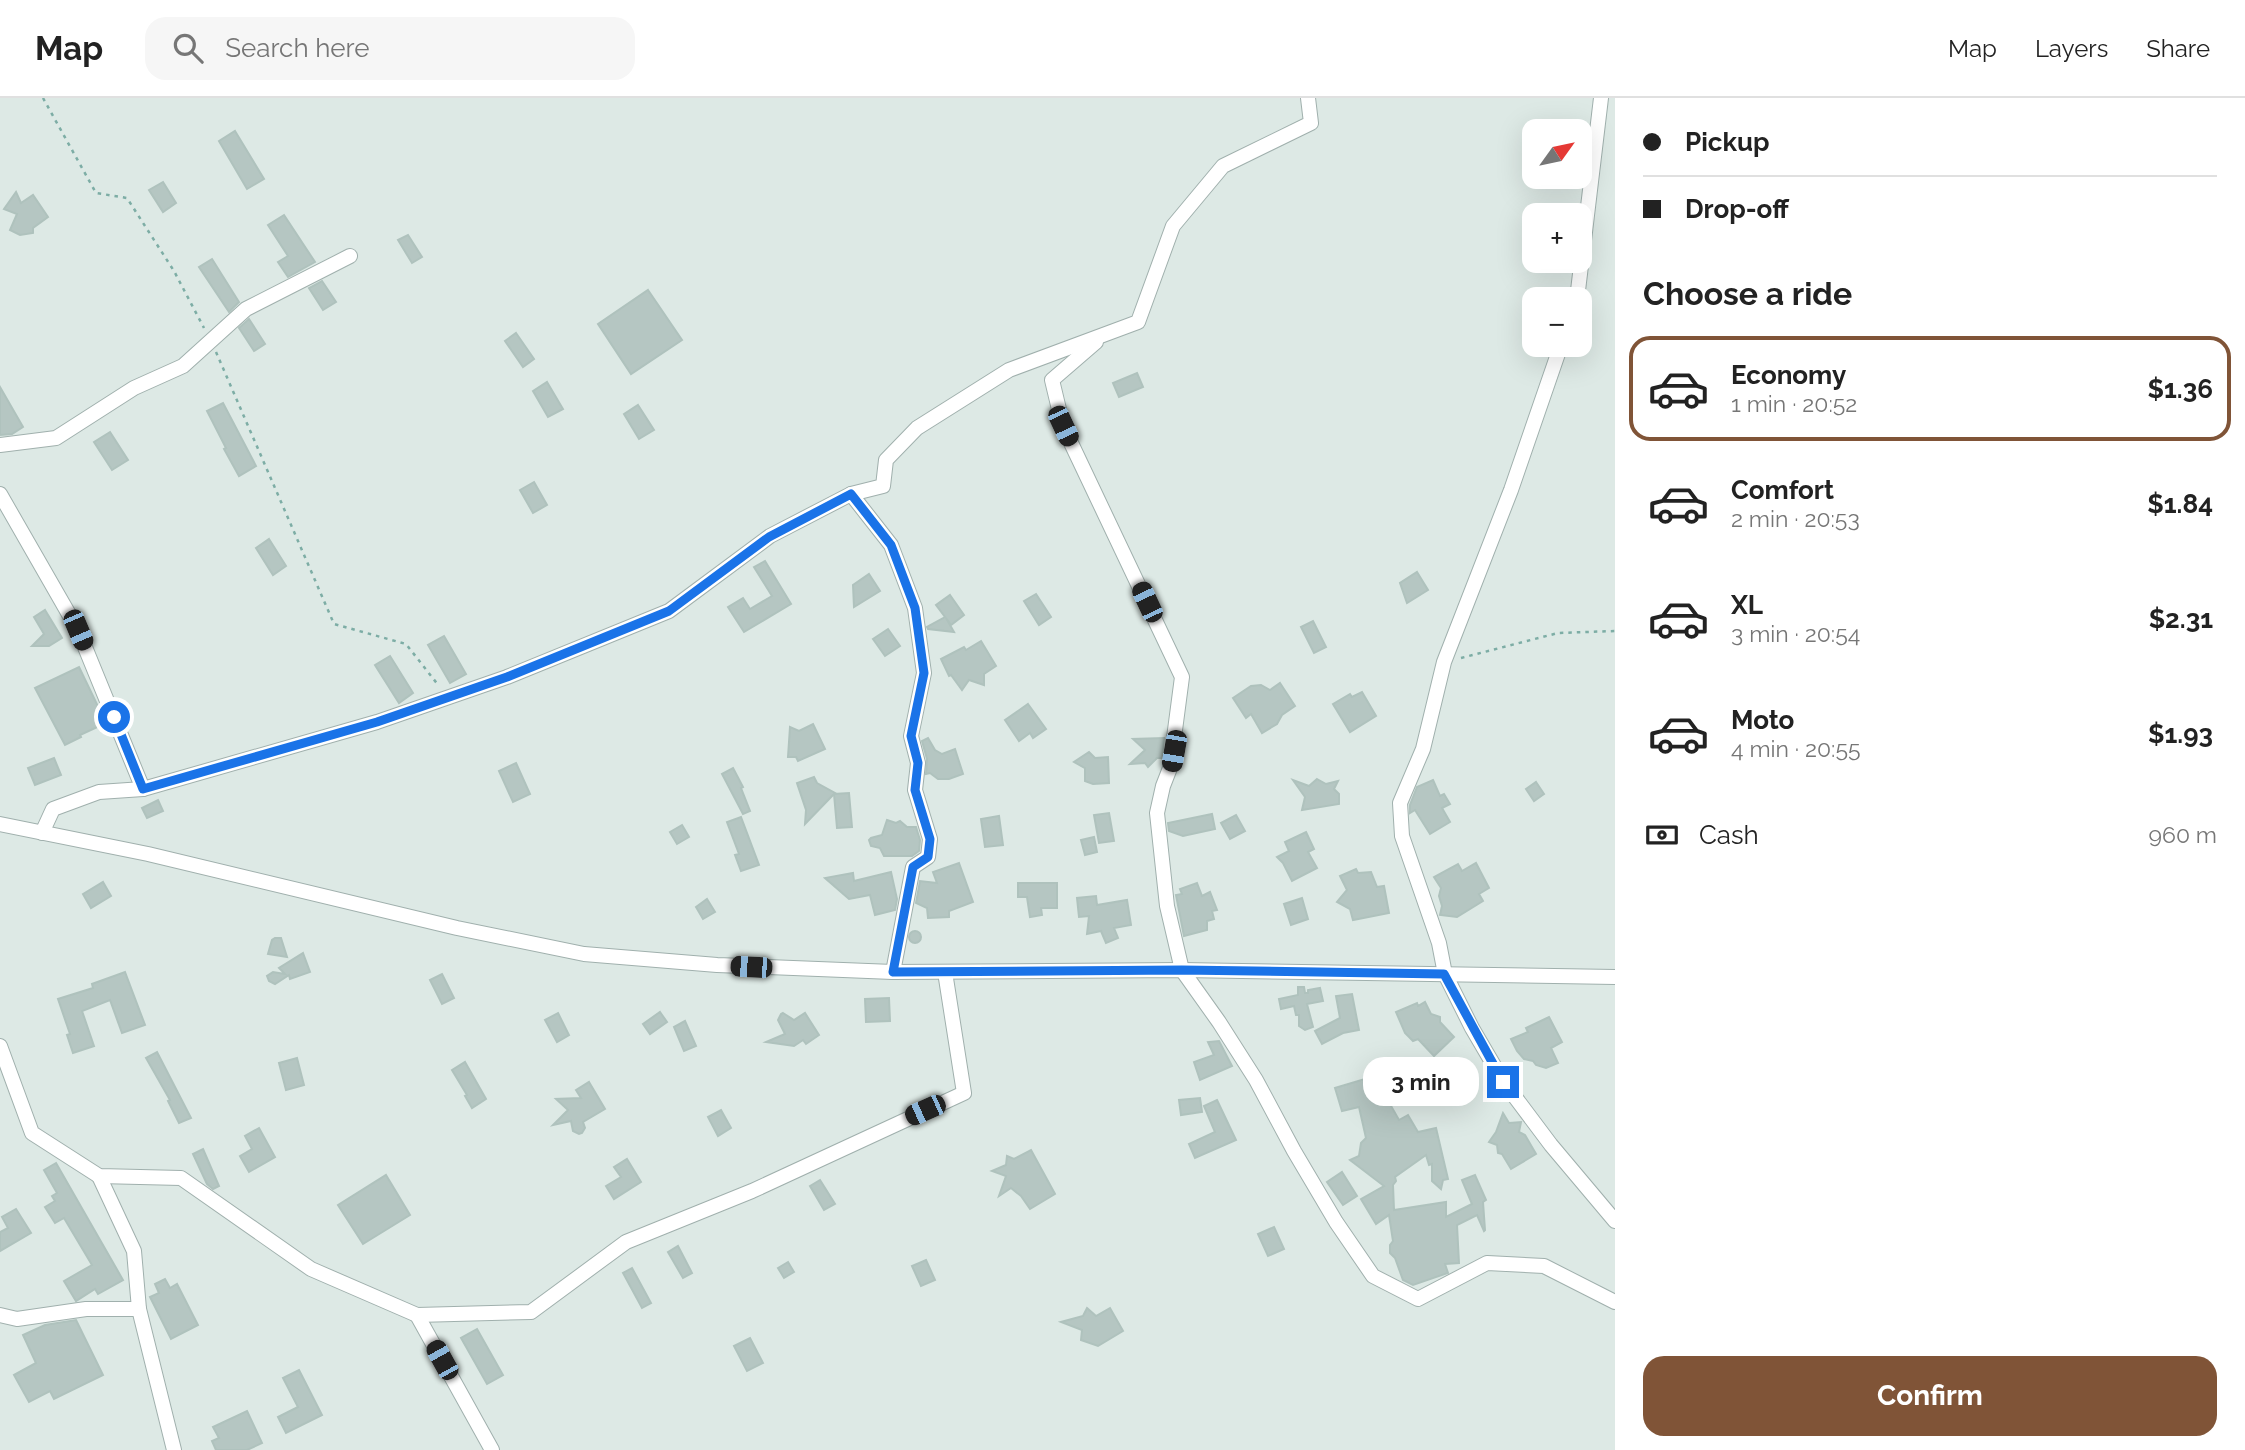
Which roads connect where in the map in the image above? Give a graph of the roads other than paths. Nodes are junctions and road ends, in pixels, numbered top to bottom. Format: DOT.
graph roads {
  1 [pos="1308,98"];
  2 [pos="1601,98"];
  3 [pos="350,256"];
  4 [pos="1578,287"];
  5 [pos="1105,334"];
  6 [pos="1557,357"];
  7 [pos="0,445"];
  8 [pos="0,494"];
  9 [pos="851,494"];
  10 [pos="143,789"];
  11 [pos="0,824"];
  12 [pos="42,833"];
  13 [pos="1182,970"];
  14 [pos="893,972"];
  15 [pos="945,972"];
  16 [pos="1444,974"];
  17 [pos="1615,977"];
  18 [pos="0,1046"];
  19 [pos="99,1176"];
  20 [pos="1615,1221"];
  21 [pos="1615,1301"];
  22 [pos="139,1309"];
  23 [pos="0,1315"];
  24 [pos="417,1315"];
  25 [pos="174,1450"];
  26 [pos="492,1450"];
  1 -- 5 [label="street"];
  2 -- 4 [label="street"];
  3 -- 7 [label="street"];
  5 -- 9 [label="street"];
  5 -- 13 [label="street"];
  6 -- 16 [label="street"];
  8 -- 10 [label="street"];
  9 -- 10 [label="street"];
  9 -- 14 [label="street"];
  10 -- 12 [label="street"];
  11 -- 12 [label="street"];
  12 -- 14 [label="street"];
  13 -- 15 [label="street"];
  13 -- 16 [label="street"];
  13 -- 21 [label="street"];
  14 -- 15 [label="street"];
  15 -- 24 [label="street"];
  16 -- 17 [label="street"];
  16 -- 20 [label="street"];
  18 -- 19 [label="street"];
  19 -- 22 [label="street"];
  19 -- 24 [label="street"];
  22 -- 23 [label="street"];
  22 -- 25 [label="street"];
  24 -- 26 [label="street"];
}
